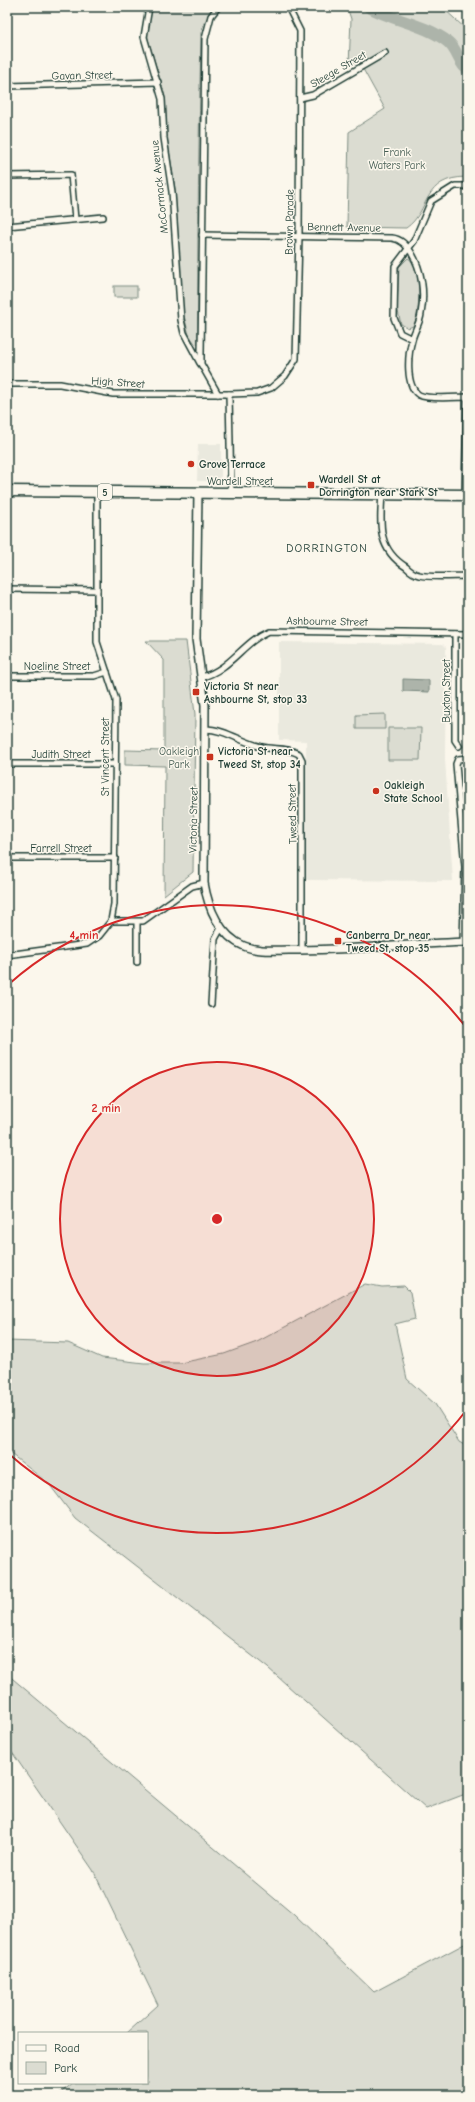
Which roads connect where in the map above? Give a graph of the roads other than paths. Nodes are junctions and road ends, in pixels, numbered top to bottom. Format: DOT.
graph roads {
  1 [pos="149,7"];
  2 [pos="218,7"];
  3 [pos="288,7"];
  4 [pos="385,53"];
  5 [pos="158,82"];
  6 [pos="7,86"];
  7 [pos="300,98"];
  8 [pos="7,176"];
  9 [pos="468,186"];
  10 [pos="103,217"];
  11 [pos="75,219"];
  12 [pos="7,226"];
  13 [pos="202,235"];
  14 [pos="299,236"];
  15 [pos="408,249"];
  16 [pos="412,339"];
  17 [pos="201,364"];
  18 [pos="7,384"];
  19 [pos="218,394"];
  20 [pos="229,394"];
  21 [pos="468,397"];
  22 [pos="9,492"];
  23 [pos="97,492"];
  24 [pos="198,492"];
  25 [pos="231,493"];
  26 [pos="382,493"];
  27 [pos="466,495"];
  28 [pos="468,576"];
  29 [pos="7,589"];
  30 [pos="97,590"];
  31 [pos="456,634"];
  32 [pos="468,634"];
  33 [pos="107,672"];
  34 [pos="7,676"];
  35 [pos="202,677"];
  36 [pos="205,729"];
  37 [pos="459,746"];
  38 [pos="468,758"];
  39 [pos="7,764"];
  40 [pos="115,764"];
  41 [pos="462,829"];
  42 [pos="468,829"];
  43 [pos="7,858"];
  44 [pos="114,858"];
  45 [pos="204,883"];
  46 [pos="111,921"];
  47 [pos="137,922"];
  48 [pos="221,928"];
  49 [pos="466,942"];
  50 [pos="302,950"];
  51 [pos="7,955"];
  52 [pos="137,962"];
  53 [pos="211,1004"];
  1 -- 5 [label="street, McCormack Avenue"];
  2 -- 13 [label="street, McCormack Avenue"];
  3 -- 7 [label="street, Brown Parade"];
  4 -- 7 [label="street, Steege Street"];
  5 -- 6 [label="street, Gavan Street"];
  5 -- 17 [label="street, McCormack Avenue"];
  7 -- 14 [label="street, Brown Parade"];
  8 -- 11 [label="street"];
  9 -- 15 [label="street"];
  10 -- 11 [label="street"];
  11 -- 12 [label="street"];
  13 -- 14 [label="street, Bennett Avenue"];
  13 -- 17 [label="street, McCormack Avenue"];
  14 -- 15 [label="street, Bennett Avenue"];
  14 -- 20 [label="street, Brown Parade"];
  15 -- 16 [label="street"];
  15 -- 16 [label="street"];
  16 -- 21 [label="street"];
  17 -- 19 [label="street, McCormack Avenue"];
  18 -- 19 [label="street, High Street"];
  19 -- 20 [label="street, High Street"];
  20 -- 25 [label="street"];
  21 -- 27 [label="street"];
  22 -- 23 [label="highway, Wardell Street / 5"];
  23 -- 24 [label="highway, Wardell Street / 5"];
  23 -- 30 [label="street, St Vincent Street"];
  24 -- 25 [label="highway, Wardell Street / 5"];
  24 -- 35 [label="street, Victoria Street"];
  25 -- 26 [label="highway, Wardell Street / 5"];
  26 -- 27 [label="highway, Wardell Street / 5"];
  26 -- 28 [label="street"];
  29 -- 30 [label="street"];
  30 -- 33 [label="street, St Vincent Street"];
  31 -- 32 [label="street, Ashbourne Street"];
  31 -- 35 [label="street, Ashbourne Street"];
  31 -- 37 [label="street, Buxton Street"];
  33 -- 34 [label="street, Noeline Street"];
  33 -- 40 [label="street, St Vincent Street"];
  35 -- 36 [label="street, Victoria Street"];
  36 -- 45 [label="street, Victoria Street"];
  36 -- 50 [label="street, Tweed Street"];
  38 -- 41 [label="street"];
  39 -- 40 [label="street, Judith Street"];
  40 -- 44 [label="street, St Vincent Street"];
  41 -- 42 [label="street"];
  41 -- 49 [label="street"];
  43 -- 44 [label="street, Farrell Street"];
  44 -- 46 [label="street, St Vincent Street"];
  45 -- 47 [label="street"];
  45 -- 48 [label="street, Victoria Street"];
  46 -- 47 [label="street"];
  46 -- 51 [label="street"];
  47 -- 52 [label="street"];
  48 -- 50 [label="street, Victoria Street"];
  48 -- 53 [label="street"];
  49 -- 50 [label="street"];
}
